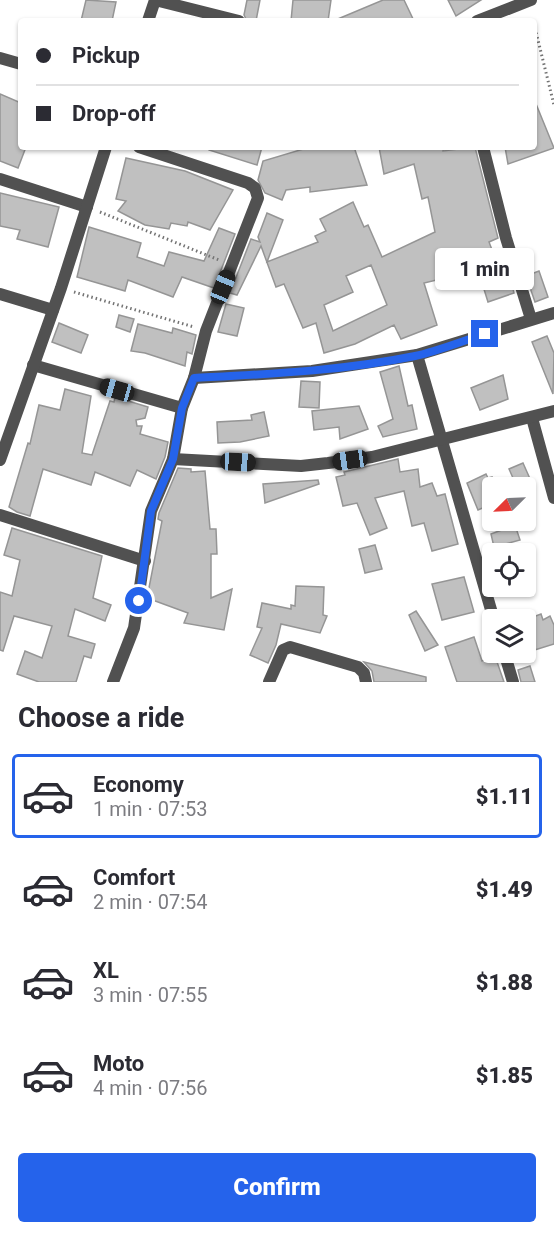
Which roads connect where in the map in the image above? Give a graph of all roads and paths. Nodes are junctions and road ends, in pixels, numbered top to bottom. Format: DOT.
graph roads {
  1 [pos="155,0"];
  2 [pos="531,0"];
  3 [pos="149,18"];
  4 [pos="226,18"];
  5 [pos="485,18"];
  6 [pos="537,36"];
  7 [pos="0,58"];
  8 [pos="18,63"];
  9 [pos="554,105"];
  10 [pos="105,150"];
  11 [pos="147,150"];
  12 [pos="484,150"];
  13 [pos="0,179"];
  14 [pos="87,207"];
  15 [pos="232,266"];
  16 [pos="60,288"];
  17 [pos="0,294"];
  18 [pos="53,310"];
  19 [pos="554,313"];
  20 [pos="531,320"];
  21 [pos="206,331"];
  22 [pos="417,355"];
  23 [pos="33,365"];
  24 [pos="194,378"];
  25 [pos="182,408"];
  26 [pos="554,411"];
  27 [pos="532,418"];
  28 [pos="6,421"];
  29 [pos="441,441"];
  30 [pos="173,459"];
  31 [pos="0,460"];
  32 [pos="554,498"];
  33 [pos="0,515"];
  34 [pos="145,561"];
  35 [pos="491,609"];
  36 [pos="507,663"];
  37 [pos="113,682"];
  38 [pos="269,682"];
  39 [pos="366,682"];
  40 [pos="513,682"];
  1 -- 3 [label="street"];
  1 -- 4 [label="street"];
  2 -- 5 [label="street"];
  6 -- 9 [label="path"];
  7 -- 8 [label="street"];
  10 -- 14 [label="street"];
  11 -- 15 [label="street"];
  12 -- 20 [label="street"];
  13 -- 14 [label="street"];
  14 -- 15 [label="path"];
  14 -- 16 [label="street"];
  15 -- 21 [label="street"];
  16 -- 18 [label="street"];
  16 -- 21 [label="path"];
  17 -- 18 [label="street"];
  18 -- 23 [label="street"];
  19 -- 20 [label="street"];
  20 -- 22 [label="street"];
  21 -- 24 [label="street"];
  22 -- 24 [label="street"];
  22 -- 29 [label="street"];
  23 -- 25 [label="street"];
  23 -- 28 [label="street"];
  24 -- 25 [label="street"];
  25 -- 30 [label="street"];
  26 -- 27 [label="street"];
  27 -- 29 [label="street"];
  27 -- 32 [label="street"];
  28 -- 31 [label="street"];
  29 -- 30 [label="street"];
  29 -- 35 [label="street"];
  30 -- 34 [label="street"];
  33 -- 34 [label="street"];
  34 -- 37 [label="street"];
  36 -- 40 [label="street"];
  38 -- 39 [label="street"];
}
